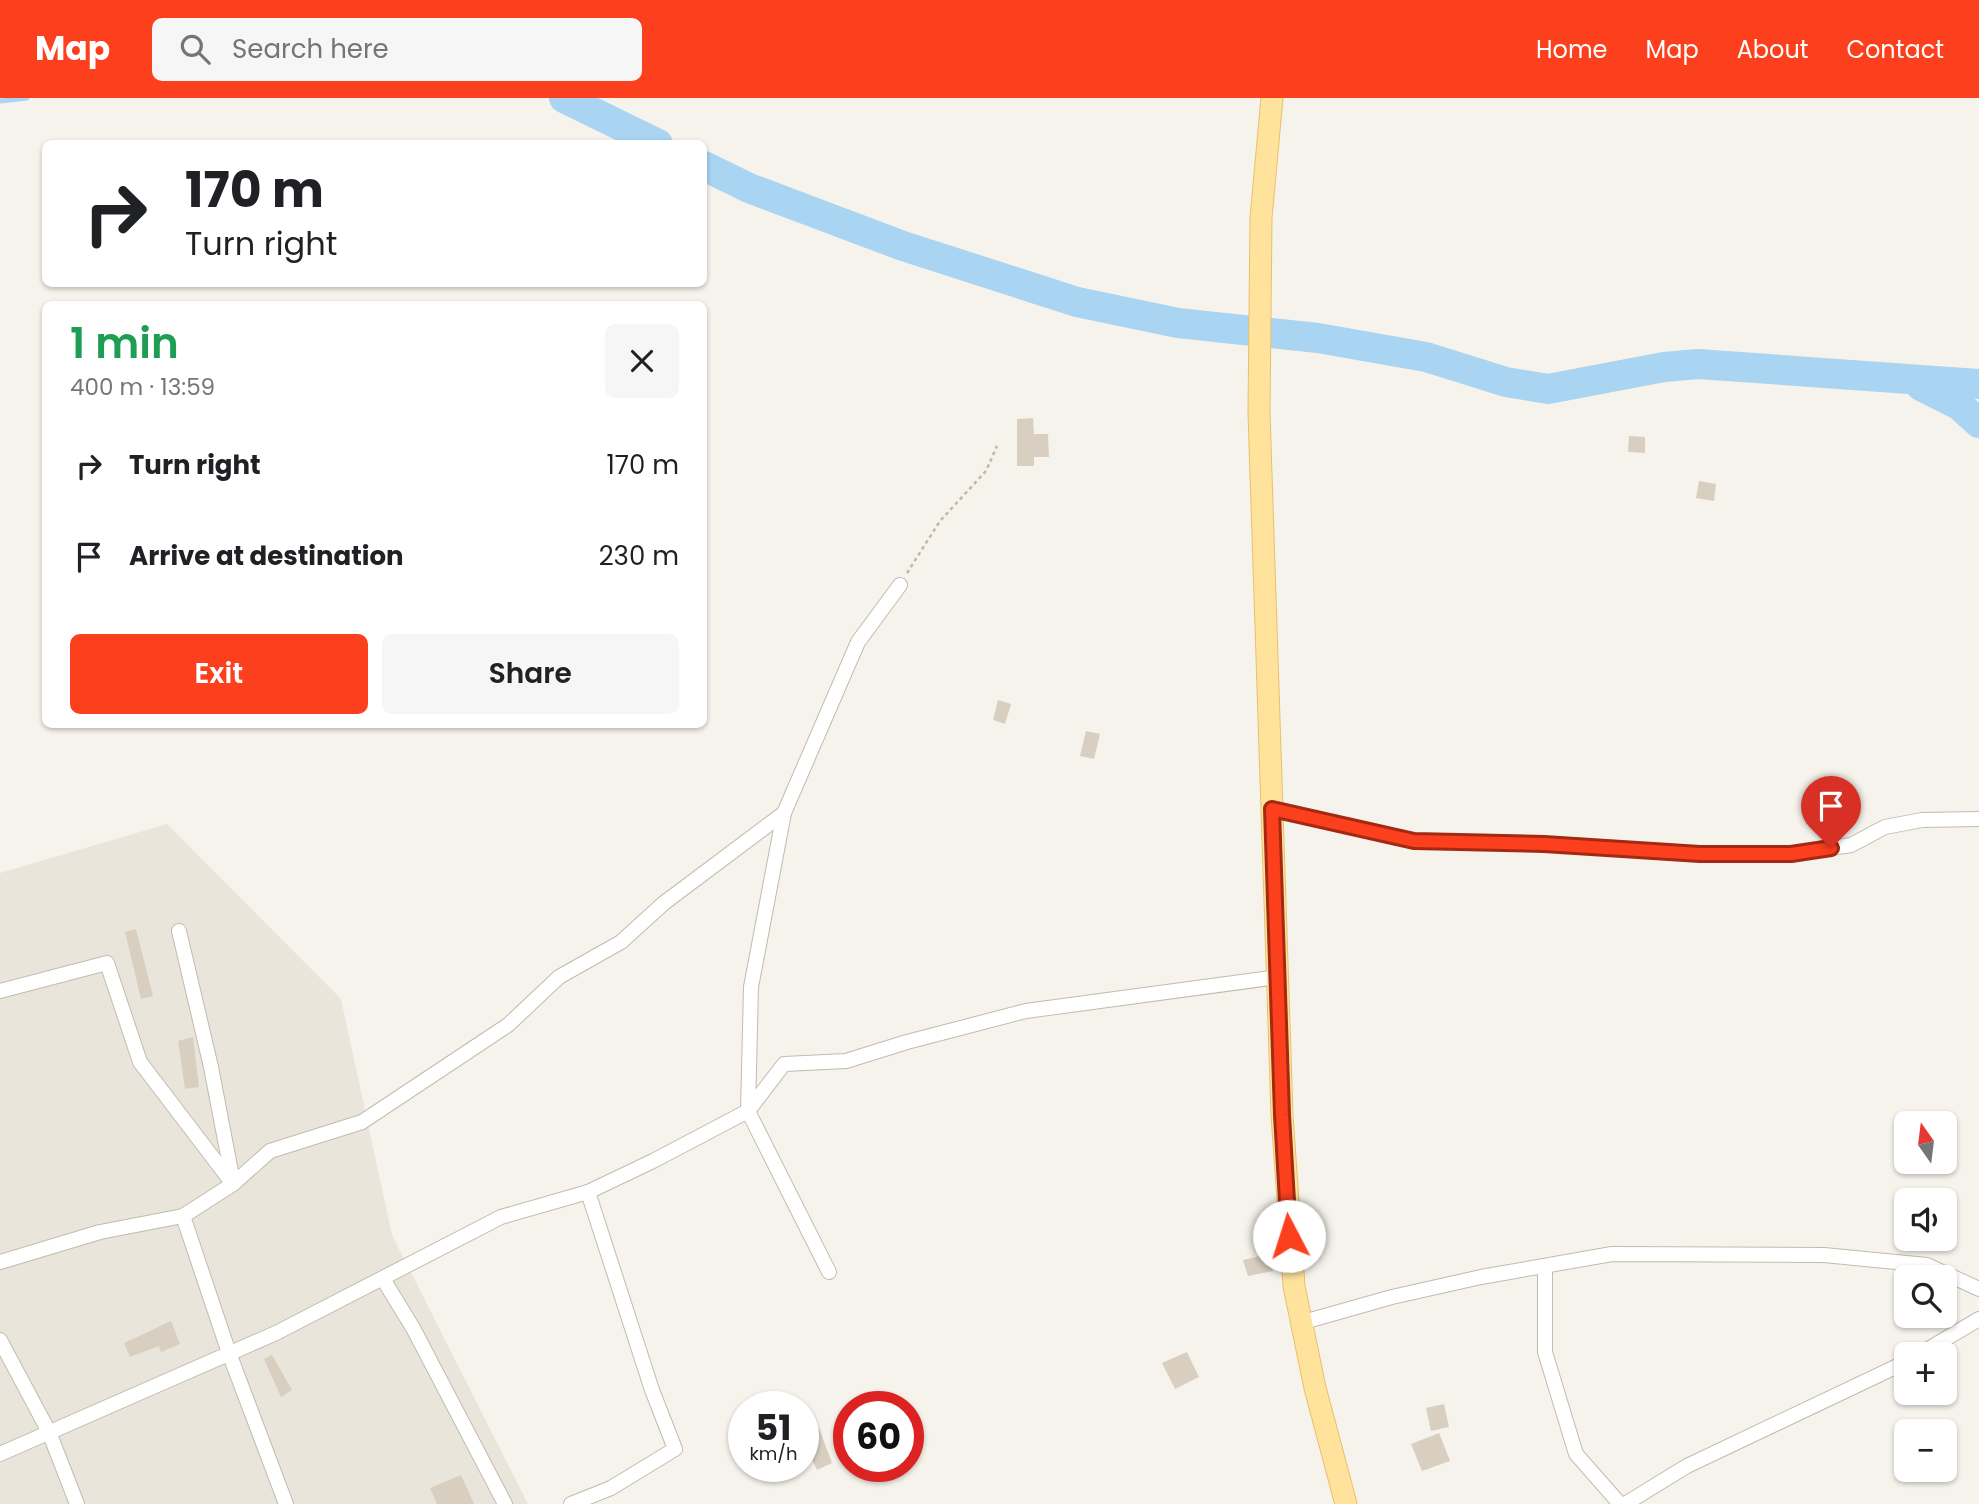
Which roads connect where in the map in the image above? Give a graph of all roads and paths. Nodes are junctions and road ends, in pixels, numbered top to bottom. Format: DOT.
graph roads {
  1 [pos="1272,98"];
  2 [pos="997,446"];
  3 [pos="900,584"];
  4 [pos="1272,809"];
  5 [pos="784,813"];
  6 [pos="1979,819"];
  7 [pos="179,930"];
  8 [pos="1278,977"];
  9 [pos="0,991"];
  10 [pos="748,1111"];
  11 [pos="233,1184"];
  12 [pos="588,1192"];
  13 [pos="183,1216"];
  14 [pos="0,1262"];
  15 [pos="1545,1266"];
  16 [pos="830,1272"];
  17 [pos="383,1279"];
  18 [pos="1979,1289"];
  19 [pos="1979,1319"];
  20 [pos="1300,1324"];
  21 [pos="0,1340"];
  22 [pos="1940,1342"];
  23 [pos="229,1353"];
  24 [pos="1894,1368"];
  25 [pos="49,1432"];
  26 [pos="0,1454"];
  27 [pos="78,1504"];
  28 [pos="286,1504"];
  29 [pos="505,1504"];
  30 [pos="571,1504"];
  31 [pos="1346,1504"];
  32 [pos="1622,1504"];
  1 -- 4 [label="main road"];
  2 -- 3 [label="path"];
  3 -- 5 [label="street"];
  4 -- 6 [label="street"];
  4 -- 8 [label="main road"];
  5 -- 10 [label="street"];
  5 -- 11 [label="street"];
  7 -- 11 [label="street"];
  8 -- 10 [label="street"];
  8 -- 20 [label="main road"];
  9 -- 11 [label="street"];
  10 -- 12 [label="street"];
  10 -- 16 [label="street"];
  11 -- 13 [label="street"];
  12 -- 17 [label="street"];
  12 -- 30 [label="street"];
  13 -- 14 [label="street"];
  13 -- 23 [label="street"];
  15 -- 18 [label="street"];
  15 -- 20 [label="street"];
  15 -- 32 [label="street"];
  17 -- 23 [label="street"];
  17 -- 29 [label="street"];
  19 -- 22 [label="street"];
  20 -- 31 [label="main road"];
  21 -- 25 [label="street"];
  23 -- 25 [label="street"];
  23 -- 28 [label="street"];
  24 -- 32 [label="street"];
  25 -- 26 [label="street"];
  25 -- 27 [label="street"];
}
